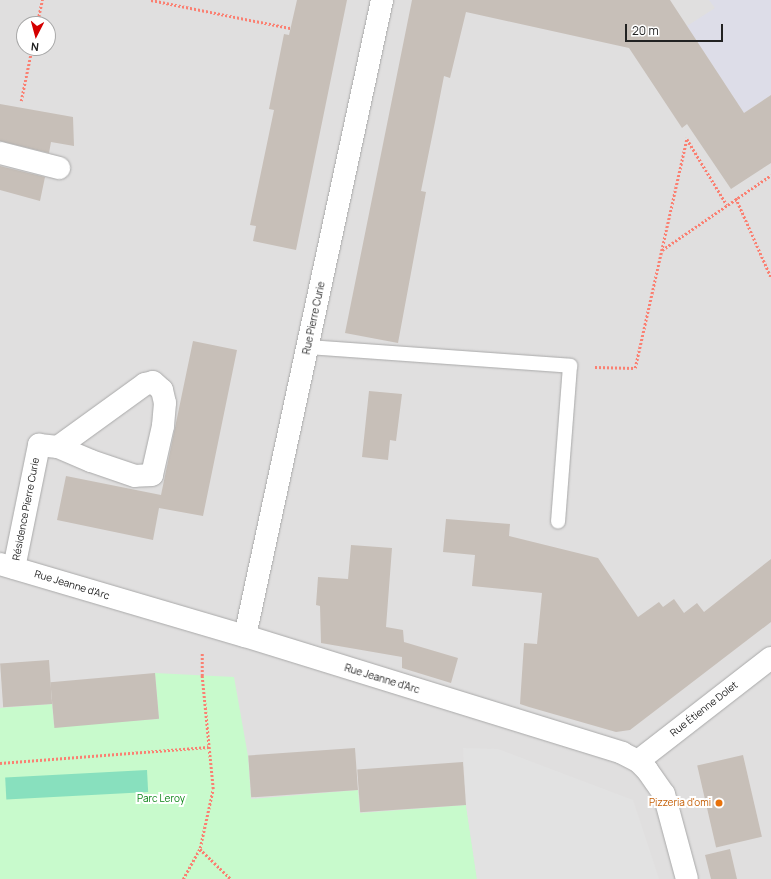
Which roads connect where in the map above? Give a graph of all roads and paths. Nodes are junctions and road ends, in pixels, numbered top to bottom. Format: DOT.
graph roads {
  1 [pos="42,0"];
  2 [pos="151,0"];
  3 [pos="382,0"];
  4 [pos="39,16"];
  5 [pos="290,28"];
  6 [pos="30,56"];
  7 [pos="21,102"];
  8 [pos="0,153"];
  9 [pos="59,168"];
  10 [pos="771,175"];
  11 [pos="736,198"];
  12 [pos="727,205"];
  13 [pos="662,250"];
  14 [pos="771,277"];
  15 [pos="308,347"];
  16 [pos="570,366"];
  17 [pos="58,447"];
  18 [pos="558,522"];
  19 [pos="7,566"];
  20 [pos="203,624"];
  21 [pos="245,636"];
  22 [pos="771,658"];
  23 [pos="208,747"];
  24 [pos="638,761"];
  25 [pos="0,763"];
  26 [pos="200,848"];
  27 [pos="183,879"];
  28 [pos="231,879"];
  29 [pos="687,879"];
  1 -- 4 [label="path"];
  2 -- 5 [label="path"];
  3 -- 15 [label="street, Rue Pierre Curie"];
  6 -- 7 [label="path"];
  8 -- 9 [label="street"];
  10 -- 11 [label="path"];
  11 -- 12 [label="path"];
  11 -- 14 [label="path"];
  12 -- 13 [label="path"];
  12 -- 13 [label="path"];
  13 -- 16 [label="path"];
  15 -- 16 [label="lane"];
  15 -- 21 [label="street, Rue Pierre Curie"];
  16 -- 18 [label="lane"];
  17 -- 17 [label="street, Résidence Pierre Curie"];
  17 -- 19 [label="street, Résidence Pierre Curie"];
  19 -- 20 [label="street, Rue Jeanne d'Arc"];
  20 -- 21 [label="street, Rue Jeanne d'Arc"];
  20 -- 23 [label="path"];
  21 -- 24 [label="street, Rue Jeanne d'Arc"];
  22 -- 24 [label="street, Rue Étienne Dolet"];
  23 -- 25 [label="path"];
  23 -- 26 [label="path"];
  24 -- 29 [label="street, Rue Jeanne d'Arc"];
  26 -- 27 [label="path"];
  26 -- 28 [label="path"];
}
